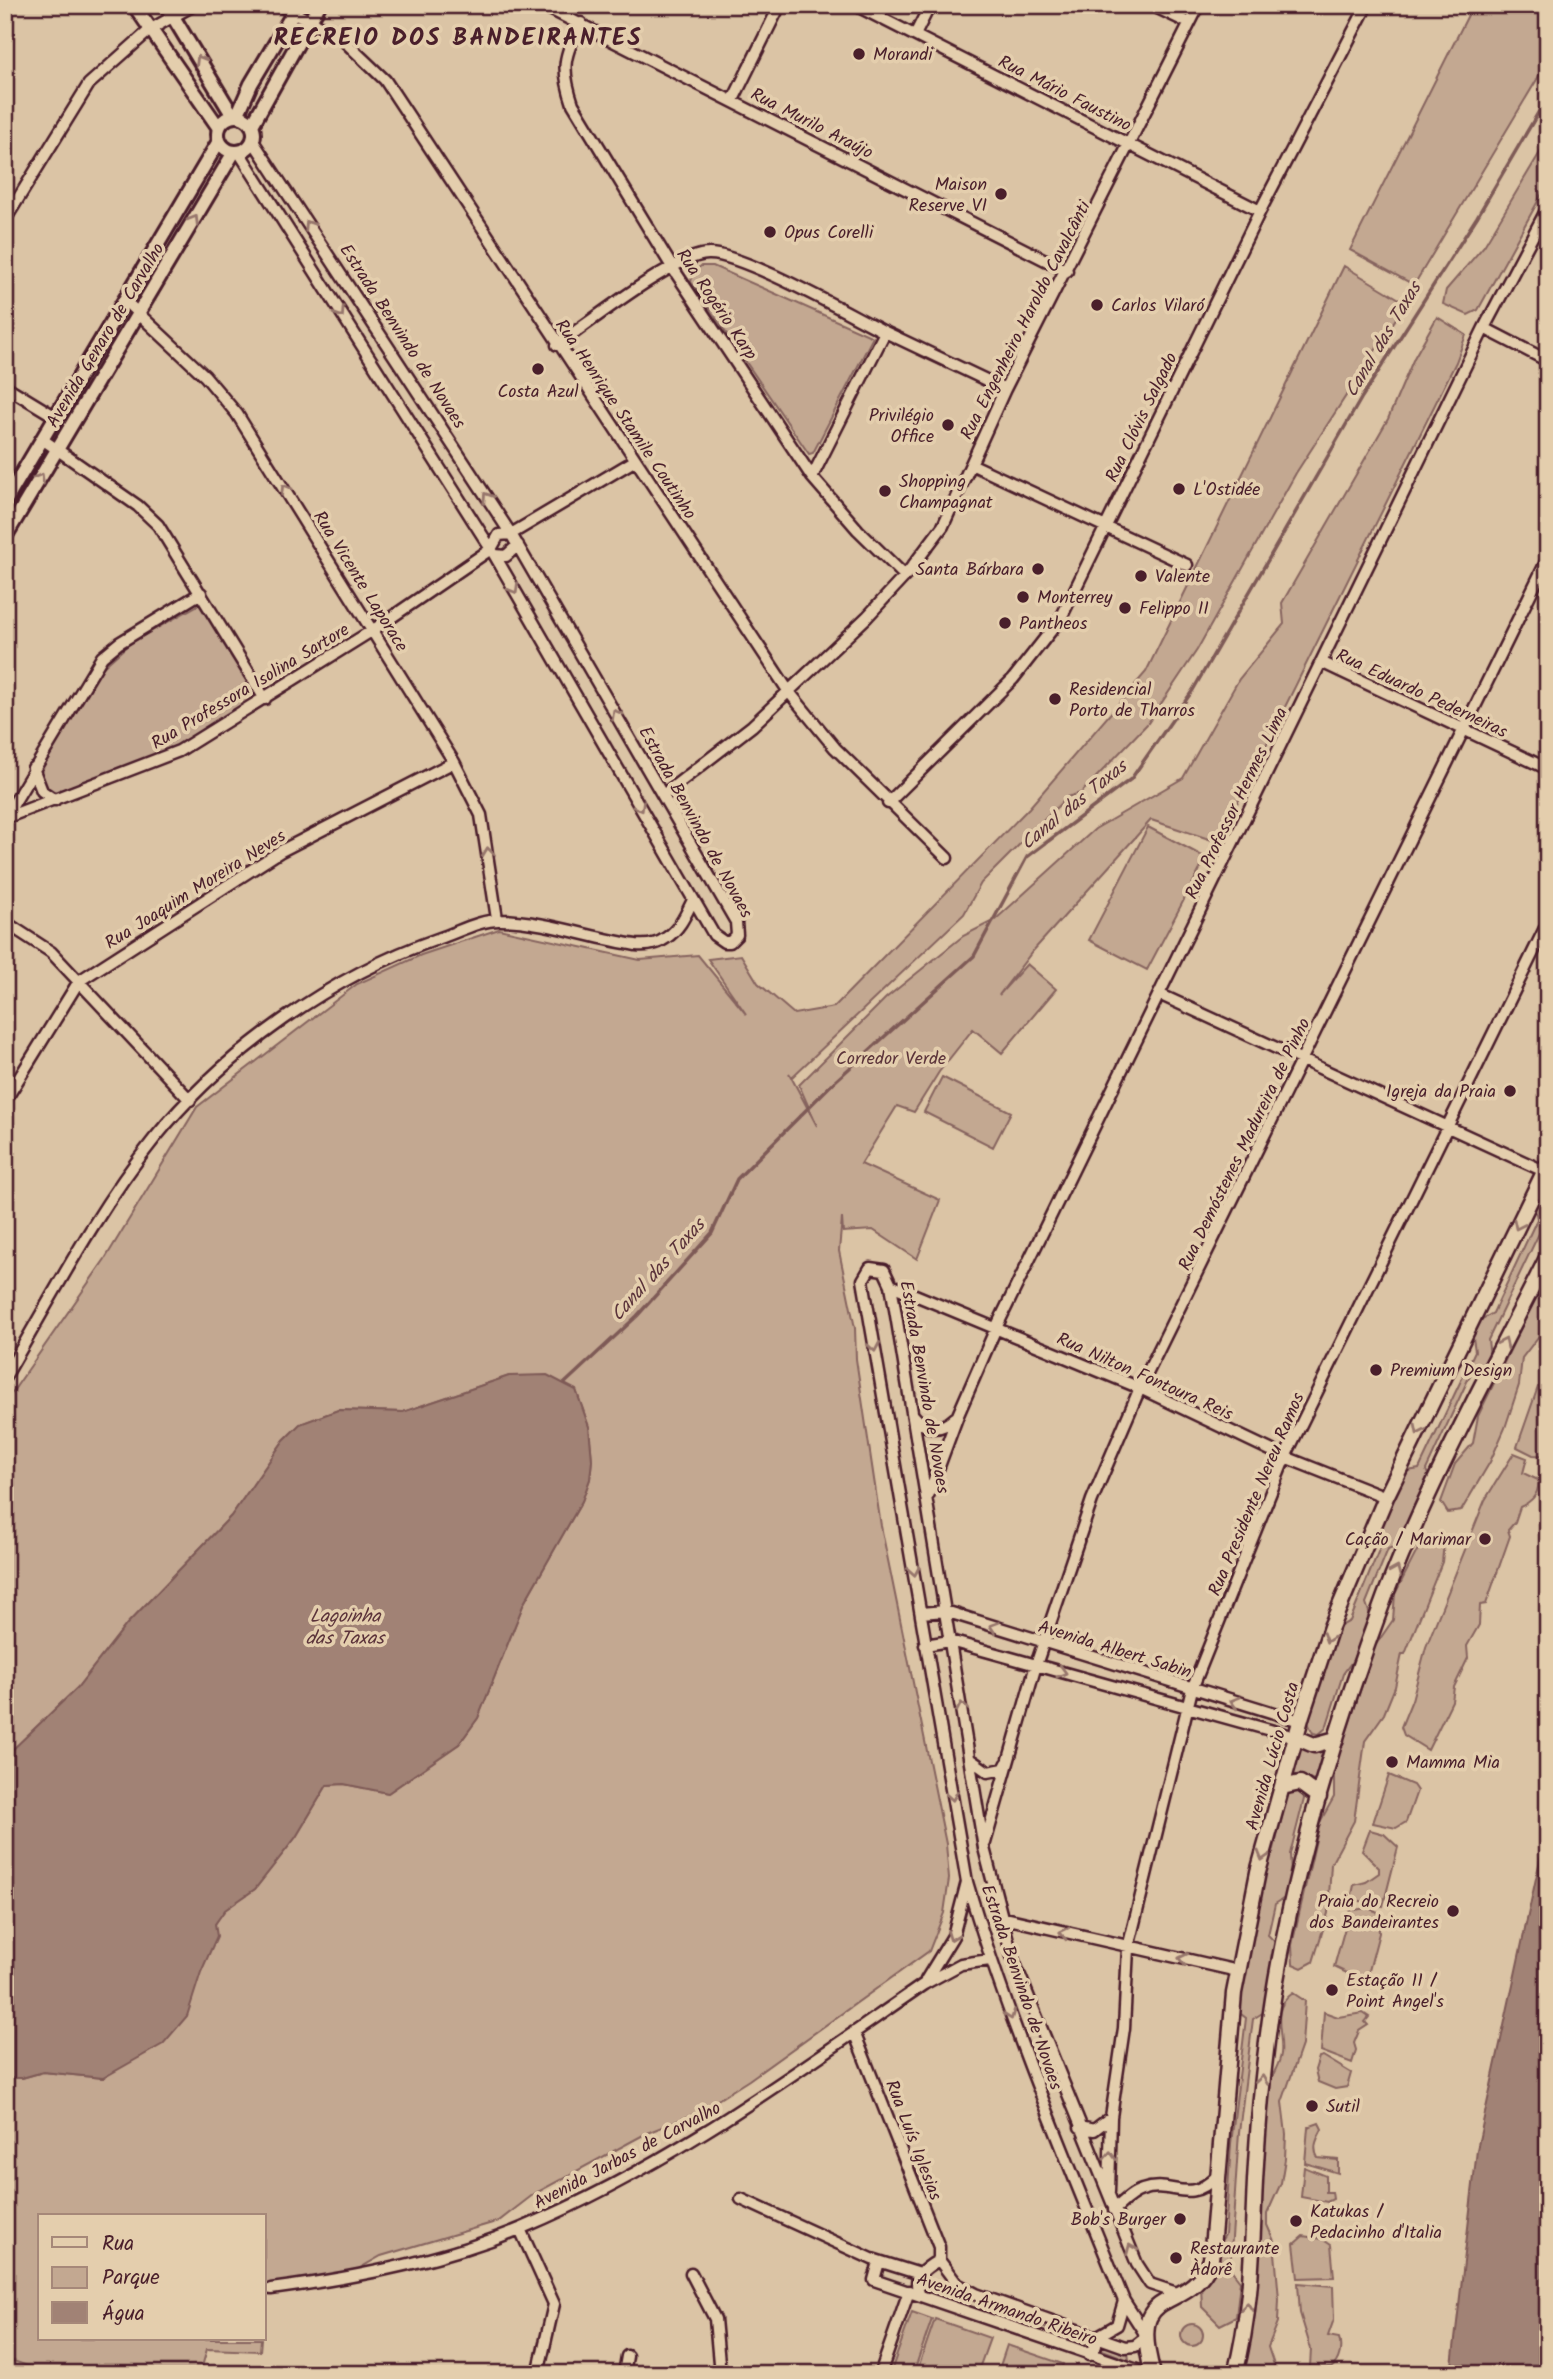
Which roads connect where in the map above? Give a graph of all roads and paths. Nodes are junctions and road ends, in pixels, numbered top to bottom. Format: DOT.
graph roads {
  1 [pos="134,5"];
  2 [pos="194,5"];
  3 [pos="279,5"];
  4 [pos="319,5"];
  5 [pos="542,5"];
  6 [pos="780,5"];
  7 [pos="855,5"];
  8 [pos="930,5"];
  9 [pos="1151,5"];
  10 [pos="1199,5"];
  11 [pos="1367,5"];
  12 [pos="296,9"];
  13 [pos="170,11"];
  14 [pos="310,19"];
  15 [pos="581,23"];
  16 [pos="1189,23"];
  17 [pos="151,29"];
  18 [pos="915,35"];
  19 [pos="733,100"];
  20 [pos="235,116"];
  21 [pos="251,125"];
  22 [pos="219,134"];
  23 [pos="253,141"];
  24 [pos="1131,144"];
  25 [pos="237,152"];
  26 [pos="1548,207"];
  27 [pos="1260,211"];
  28 [pos="5,220"];
  29 [pos="672,267"];
  30 [pos="1067,271"];
  31 [pos="124,300"];
  32 [pos="138,313"];
  33 [pos="1483,328"];
  34 [pos="885,332"];
  35 [pos="557,345"];
  36 [pos="1548,361"];
  37 [pos="5,386"];
  38 [pos="1005,389"];
  39 [pos="56,417"];
  40 [pos="42,439"];
  41 [pos="57,449"];
  42 [pos="634,461"];
  43 [pos="971,464"];
  44 [pos="812,477"];
  45 [pos="5,502"];
  46 [pos="1104,526"];
  47 [pos="512,534"];
  48 [pos="5,537"];
  49 [pos="518,545"];
  50 [pos="493,552"];
  51 [pos="1548,558"];
  52 [pos="1187,565"];
  53 [pos="905,576"];
  54 [pos="201,593"];
  55 [pos="373,630"];
  56 [pos="1321,663"];
  57 [pos="789,692"];
  58 [pos="265,699"];
  59 [pos="1464,730"];
  60 [pos="454,762"];
  61 [pos="33,768"];
  62 [pos="1548,769"];
  63 [pos="663,796"];
  64 [pos="55,800"];
  65 [pos="888,803"];
  66 [pos="5,818"];
  67 [pos="947,858"];
  68 [pos="693,900"];
  69 [pos="497,919"];
  70 [pos="5,922"];
  71 [pos="1548,922"];
  72 [pos="79,981"];
  73 [pos="1161,995"];
  74 [pos="1303,1061"];
  75 [pos="190,1100"];
  76 [pos="5,1101"];
  77 [pos="1447,1125"];
  78 [pos="1546,1167"];
  79 [pos="1548,1256"];
  80 [pos="891,1285"];
  81 [pos="996,1328"];
  82 [pos="5,1377"];
  83 [pos="1140,1388"];
  84 [pos="913,1415"];
  85 [pos="958,1415"];
  86 [pos="1285,1457"];
  87 [pos="1385,1497"];
  88 [pos="927,1499"];
  89 [pos="945,1611"];
  90 [pos="921,1613"];
  91 [pos="950,1641"];
  92 [pos="925,1644"];
  93 [pos="1043,1644"];
  94 [pos="1036,1665"];
  95 [pos="1192,1689"];
  96 [pos="1186,1708"];
  97 [pos="1300,1721"];
  98 [pos="1296,1737"];
  99 [pos="1336,1739"];
  100 [pos="971,1760"];
  101 [pos="1009,1760"];
  102 [pos="1282,1787"];
  103 [pos="1319,1797"];
  104 [pos="984,1848"];
  105 [pos="967,1882"];
  106 [pos="1000,1917"];
  107 [pos="1128,1948"];
  108 [pos="990,1959"];
  109 [pos="1238,1971"];
  110 [pos="924,1984"];
  111 [pos="854,2032"];
  112 [pos="1111,2116"];
  113 [pos="1080,2127"];
  114 [pos="1216,2177"];
  115 [pos="1108,2196"];
  116 [pos="741,2199"];
  117 [pos="1114,2210"];
  118 [pos="520,2229"];
  119 [pos="939,2260"];
  120 [pos="879,2262"];
  121 [pos="691,2273"];
  122 [pos="920,2274"];
  123 [pos="957,2284"];
  124 [pos="271,2290"];
  125 [pos="914,2292"];
  126 [pos="1177,2293"];
  127 [pos="1124,2301"];
  128 [pos="948,2304"];
  129 [pos="1076,2331"];
  130 [pos="1144,2335"];
  131 [pos="1096,2337"];
  132 [pos="1072,2348"];
  133 [pos="1089,2355"];
  134 [pos="627,2356"];
  135 [pos="1237,2367"];
  136 [pos="721,2371"];
  137 [pos="538,2374"];
  138 [pos="624,2374"];
  139 [pos="735,2374"];
  140 [pos="880,2374"];
  141 [pos="1151,2374"];
  142 [pos="1229,2374"];
  1 -- 17 [label="street"];
  2 -- 13 [label="street"];
  3 -- 12 [label="street, Rua Henrique Stamile Coutinho"];
  4 -- 14 [label="street"];
  5 -- 15 [label="street, Rua Murilo Araújo"];
  6 -- 19 [label="street"];
  7 -- 18 [label="street, Rua Mário Faustino"];
  8 -- 18 [label="street"];
  9 -- 16 [label="street"];
  10 -- 16 [label="street, Rua Engenheiro Haroldo Cavalcânti"];
  11 -- 27 [label="street, Rua Clóvis Salgado"];
  12 -- 14 [label="street, Rua Henrique Stamile Coutinho"];
  12 -- 20 [label="street"];
  13 -- 17 [label="street"];
  20 -- 13 [label="street, one-way"];
  14 -- 21 [label="street"];
  14 -- 35 [label="street, Rua Henrique Stamile Coutinho"];
  15 -- 19 [label="street, Rua Murilo Araújo"];
  15 -- 29 [label="street, Rua Rogério Karp"];
  16 -- 24 [label="street, Rua Engenheiro Haroldo Cavalcânti"];
  17 -- 22 [label="street"];
  17 -- 28 [label="street"];
  18 -- 24 [label="street, Rua Mário Faustino"];
  19 -- 30 [label="street, Rua Murilo Araújo"];
  20 -- 21 [label="street"];
  20 -- 22 [label="street"];
  21 -- 23 [label="street"];
  22 -- 25 [label="street"];
  22 -- 31 [label="street, Avenida Genaro de Carvalho"];
  23 -- 25 [label="street"];
  47 -- 23 [label="street, Estrada Benvindo de Novaes, one-way"];
  24 -- 27 [label="street, Rua Mário Faustino"];
  24 -- 30 [label="street, Rua Engenheiro Haroldo Cavalcânti"];
  32 -- 25 [label="street, Avenida Genaro de Carvalho, one-way"];
  25 -- 50 [label="street, Estrada Benvindo de Novaes, one-way"];
  26 -- 33 [label="street, Rua Professor Hermes Lima"];
  27 -- 46 [label="street, Rua Clóvis Salgado"];
  29 -- 34 [label="street"];
  29 -- 35 [label="street"];
  29 -- 44 [label="street, Rua Rogério Karp"];
  30 -- 38 [label="street, Rua Engenheiro Haroldo Cavalcânti"];
  31 -- 32 [label="street, Rua Vicente Laporace"];
  31 -- 39 [label="street, Avenida Genaro de Carvalho"];
  32 -- 41 [label="street, Avenida Genaro de Carvalho"];
  55 -- 32 [label="street, Rua Vicente Laporace, one-way"];
  33 -- 36 [label="street"];
  33 -- 56 [label="street, Rua Professor Hermes Lima"];
  34 -- 38 [label="street"];
  34 -- 44 [label="street"];
  35 -- 42 [label="street, Rua Henrique Stamile Coutinho"];
  37 -- 39 [label="street"];
  38 -- 43 [label="street, Rua Engenheiro Haroldo Cavalcânti"];
  39 -- 40 [label="street, Avenida Genaro de Carvalho"];
  40 -- 41 [label="street"];
  40 -- 45 [label="street, Avenida Genaro de Carvalho"];
  48 -- 41 [label="street, Avenida Genaro de Carvalho, one-way"];
  41 -- 54 [label="street"];
  42 -- 47 [label="street, Rua Professora Isolina Sartore"];
  42 -- 57 [label="street, Rua Henrique Stamile Coutinho"];
  43 -- 46 [label="street"];
  43 -- 53 [label="street, Rua Engenheiro Haroldo Cavalcânti"];
  44 -- 53 [label="street, Rua Rogério Karp"];
  46 -- 52 [label="street"];
  46 -- 65 [label="street, Rua Clóvis Salgado"];
  47 -- 49 [label="street, Estrada Benvindo de Novaes"];
  47 -- 50 [label="street, Rua Professora Isolina Sartore"];
  49 -- 50 [label="street"];
  63 -- 49 [label="street, Estrada Benvindo de Novaes, one-way"];
  50 -- 55 [label="street, Rua Professora Isolina Sartore"];
  50 -- 68 [label="street, Estrada Benvindo de Novaes, one-way"];
  51 -- 59 [label="street, Rua Demóstenes Madureira de Pinho"];
  53 -- 57 [label="street, Rua Engenheiro Haroldo Cavalcânti"];
  54 -- 58 [label="street"];
  54 -- 61 [label="street"];
  55 -- 58 [label="street, Rua Professora Isolina Sartore"];
  55 -- 60 [label="street, Rua Vicente Laporace"];
  56 -- 59 [label="street, Rua Eduardo Pederneiras"];
  56 -- 73 [label="street, Rua Professor Hermes Lima"];
  57 -- 63 [label="street, Rua Engenheiro Haroldo Cavalcânti"];
  57 -- 65 [label="street, Rua Henrique Stamile Coutinho"];
  58 -- 64 [label="street, Rua Professora Isolina Sartore"];
  59 -- 62 [label="street, Rua Eduardo Pederneiras"];
  59 -- 74 [label="street, Rua Demóstenes Madureira de Pinho"];
  69 -- 60 [label="street, Rua Vicente Laporace, one-way"];
  60 -- 72 [label="street, Rua Joaquim Moreira Neves"];
  61 -- 64 [label="street"];
  61 -- 66 [label="street"];
  63 -- 68 [label="street, Estrada Benvindo de Novaes"];
  64 -- 66 [label="street, Rua Professora Isolina Sartore"];
  65 -- 67 [label="street, Rua Henrique Stamile Coutinho"];
  68 -- 69 [label="street"];
  69 -- 75 [label="street"];
  70 -- 72 [label="street"];
  71 -- 77 [label="street, Rua Presidente Nereu Ramos"];
  72 -- 75 [label="street"];
  72 -- 76 [label="street, Rua Joaquim Moreira Neves"];
  73 -- 74 [label="street"];
  73 -- 81 [label="street, Rua Professor Hermes Lima"];
  74 -- 77 [label="street"];
  74 -- 83 [label="street, Rua Demóstenes Madureira de Pinho"];
  75 -- 82 [label="street"];
  77 -- 78 [label="street"];
  77 -- 86 [label="street, Rua Presidente Nereu Ramos"];
  78 -- 87 [label="main road, Avenida Lúcio Costa, one-way"];
  99 -- 79 [label="main road, one-way"];
  80 -- 81 [label="street, Rua Nilton Fontoura Reis"];
  80 -- 84 [label="street, Estrada Benvindo de Novaes"];
  80 -- 90 [label="street, Estrada Benvindo de Novaes, one-way"];
  81 -- 83 [label="street, Rua Nilton Fontoura Reis"];
  81 -- 85 [label="street, Rua Professor Hermes Lima"];
  83 -- 86 [label="street, Rua Nilton Fontoura Reis"];
  83 -- 93 [label="street, Rua Demóstenes Madureira de Pinho"];
  84 -- 85 [label="street"];
  84 -- 88 [label="street, Estrada Benvindo de Novaes"];
  85 -- 88 [label="street, Rua Professor Hermes Lima"];
  86 -- 87 [label="street, Rua Nilton Fontoura Reis"];
  86 -- 95 [label="street, Rua Presidente Nereu Ramos"];
  87 -- 97 [label="main road, Avenida Lúcio Costa, one-way"];
  88 -- 89 [label="street, Estrada Benvindo de Novaes"];
  89 -- 90 [label="street, Avenida Albert Sabin"];
  89 -- 91 [label="street, Estrada Benvindo de Novaes"];
  93 -- 89 [label="street, Avenida Albert Sabin, one-way"];
  90 -- 92 [label="street, Estrada Benvindo de Novaes"];
  91 -- 92 [label="street, Avenida Albert Sabin"];
  91 -- 94 [label="street, Avenida Albert Sabin"];
  100 -- 91 [label="street, Estrada Benvindo de Novaes, one-way"];
  92 -- 105 [label="street, Estrada Benvindo de Novaes, one-way"];
  93 -- 94 [label="street, Rua Demóstenes Madureira de Pinho"];
  93 -- 95 [label="street, Avenida Albert Sabin"];
  94 -- 96 [label="street, Avenida Albert Sabin, one-way"];
  94 -- 101 [label="street, Rua Demóstenes Madureira de Pinho"];
  95 -- 96 [label="street, Rua Presidente Nereu Ramos"];
  97 -- 95 [label="street, Avenida Albert Sabin, one-way"];
  96 -- 98 [label="street, Avenida Albert Sabin"];
  96 -- 107 [label="street, Rua Presidente Nereu Ramos"];
  97 -- 98 [label="main road, Avenida Lúcio Costa"];
  98 -- 99 [label="main road"];
  98 -- 102 [label="main road, Avenida Lúcio Costa"];
  99 -- 103 [label="main road"];
  100 -- 101 [label="street"];
  100 -- 104 [label="street, Estrada Benvindo de Novaes"];
  101 -- 104 [label="street, Rua Demóstenes Madureira de Pinho"];
  102 -- 103 [label="main road"];
  102 -- 109 [label="main road, Avenida Lúcio Costa, one-way"];
  135 -- 103 [label="main road, one-way"];
  104 -- 106 [label="street, Estrada Benvindo de Novaes"];
  105 -- 108 [label="street, Estrada Benvindo de Novaes"];
  105 -- 110 [label="street, Avenida Jarbas de Carvalho, one-way"];
  107 -- 106 [label="street, one-way"];
  106 -- 113 [label="street, Estrada Benvindo de Novaes"];
  109 -- 107 [label="street, one-way"];
  107 -- 112 [label="street, Rua Presidente Nereu Ramos"];
  108 -- 110 [label="street, Avenida Jarbas de Carvalho"];
  108 -- 127 [label="street, Estrada Benvindo de Novaes, one-way"];
  109 -- 114 [label="main road, Avenida Lúcio Costa"];
  110 -- 111 [label="street, Avenida Jarbas de Carvalho"];
  111 -- 118 [label="street, Avenida Jarbas de Carvalho"];
  111 -- 119 [label="street, Rua Luís Iglesias"];
  112 -- 113 [label="street"];
  115 -- 112 [label="street, Rua Presidente Nereu Ramos, one-way"];
  113 -- 115 [label="street, Estrada Benvindo de Novaes"];
  114 -- 117 [label="street"];
  114 -- 126 [label="main road, Avenida Lúcio Costa"];
  115 -- 117 [label="street, Estrada Benvindo de Novaes"];
  116 -- 120 [label="street, Avenida Armando Ribeiro"];
  126 -- 117 [label="street, Estrada Benvindo de Novaes, one-way"];
  118 -- 124 [label="street, Avenida Jarbas de Carvalho"];
  118 -- 137 [label="street"];
  119 -- 122 [label="street, Avenida Armando Ribeiro"];
  119 -- 123 [label="street, Avenida Armando Ribeiro"];
  120 -- 122 [label="street, Avenida Armando Ribeiro"];
  120 -- 125 [label="street, Avenida Armando Ribeiro"];
  121 -- 136 [label="street"];
  122 -- 125 [label="street"];
  123 -- 128 [label="street"];
  123 -- 129 [label="street, Avenida Armando Ribeiro"];
  125 -- 128 [label="street, Avenida Armando Ribeiro"];
  125 -- 140 [label="street"];
  126 -- 130 [label="main road, Avenida Lúcio Costa"];
  127 -- 130 [label="street, Estrada Benvindo de Novaes"];
  127 -- 131 [label="street"];
  128 -- 132 [label="street, Avenida Armando Ribeiro"];
  129 -- 131 [label="street, Avenida Armando Ribeiro"];
  129 -- 132 [label="street"];
  130 -- 131 [label="street, Avenida Armando Ribeiro"];
  130 -- 141 [label="main road"];
  131 -- 133 [label="street"];
  132 -- 133 [label="street, Avenida Armando Ribeiro"];
  133 -- 141 [label="street, Avenida Armando Ribeiro"];
  134 -- 138 [label="street"];
  135 -- 142 [label="main road"];
  136 -- 139 [label="street"];
}
